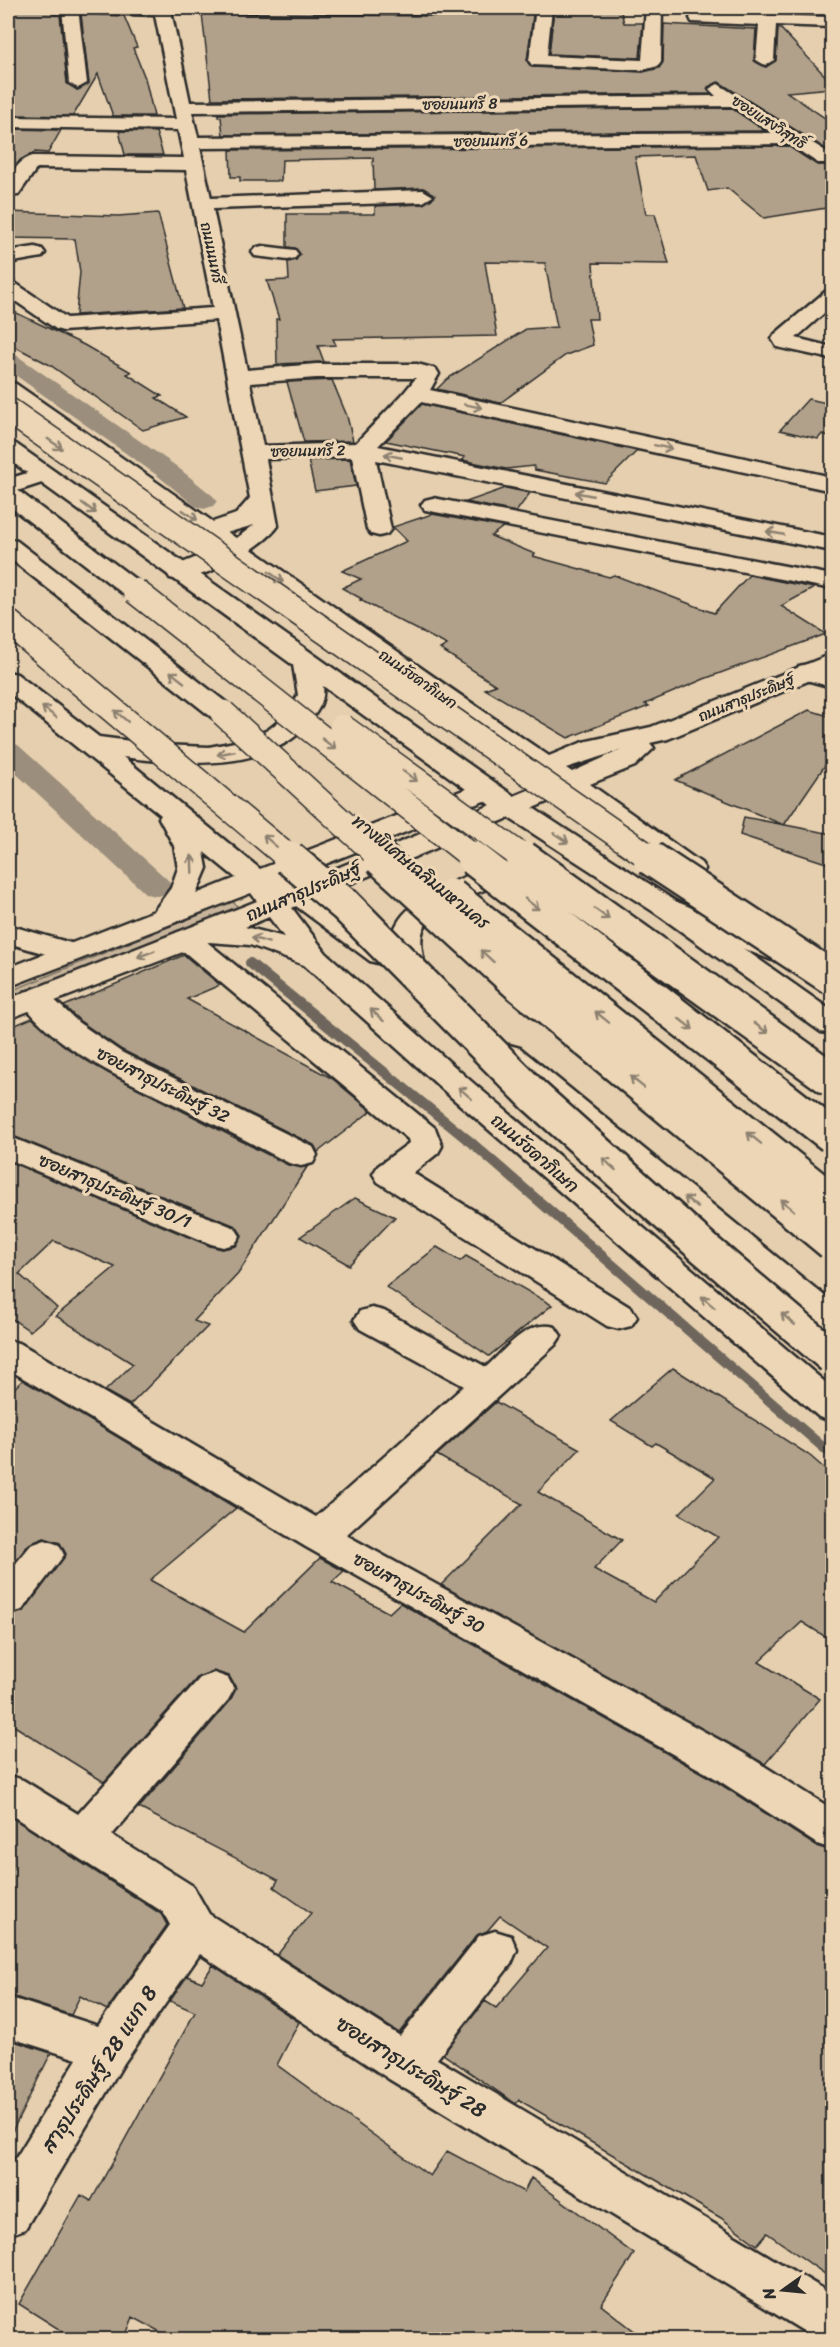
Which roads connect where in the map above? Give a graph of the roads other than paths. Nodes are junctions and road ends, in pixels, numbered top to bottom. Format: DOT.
graph roads {
  1 [pos="70,8"];
  2 [pos="101,8"];
  3 [pos="167,8"];
  4 [pos="544,8"];
  5 [pos="654,8"];
  6 [pos="447,9"];
  7 [pos="698,18"];
  8 [pos="768,20"];
  9 [pos="832,22"];
  10 [pos="765,60"];
  11 [pos="78,83"];
  12 [pos="712,86"];
  13 [pos="736,101"];
  14 [pos="8,122"];
  15 [pos="186,125"];
  16 [pos="793,138"];
  17 [pos="825,159"];
  18 [pos="194,164"];
  19 [pos="11,191"];
  20 [pos="423,196"];
  21 [pos="202,204"];
  22 [pos="262,252"];
  23 [pos="35,253"];
  24 [pos="288,254"];
  25 [pos="8,257"];
  26 [pos="8,287"];
  27 [pos="832,296"];
  28 [pos="225,313"];
  29 [pos="832,353"];
  30 [pos="238,377"];
  31 [pos="8,389"];
  32 [pos="416,394"];
  33 [pos="8,410"];
  34 [pos="8,449"];
  35 [pos="362,450"];
  36 [pos="254,453"];
  37 [pos="43,475"];
  38 [pos="832,484"];
  39 [pos="8,487"];
  40 [pos="8,494"];
  41 [pos="263,499"];
  42 [pos="433,505"];
  43 [pos="379,529"];
  44 [pos="212,530"];
  45 [pos="832,544"];
  46 [pos="8,546"];
  47 [pos="238,549"];
  48 [pos="179,573"];
  49 [pos="832,582"];
  50 [pos="135,591"];
  51 [pos="204,591"];
  52 [pos="326,613"];
  53 [pos="8,622"];
  54 [pos="306,662"];
  55 [pos="832,662"];
  56 [pos="820,676"];
  57 [pos="8,680"];
  58 [pos="223,713"];
  59 [pos="659,733"];
  60 [pos="512,743"];
  61 [pos="91,744"];
  62 [pos="593,748"];
  63 [pos="624,760"];
  64 [pos="545,767"];
  65 [pos="569,783"];
  66 [pos="486,790"];
  67 [pos="512,806"];
  68 [pos="168,809"];
  69 [pos="610,810"];
  70 [pos="617,875"];
  71 [pos="255,879"];
  72 [pos="286,899"];
  73 [pos="667,908"];
  74 [pos="166,914"];
  75 [pos="8,934"];
  76 [pos="195,936"];
  77 [pos="70,952"];
  78 [pos="315,959"];
  79 [pos="832,964"];
  80 [pos="832,976"];
  81 [pos="412,977"];
  82 [pos="8,978"];
  83 [pos="21,1004"];
  84 [pos="832,1025"];
  85 [pos="832,1080"];
  86 [pos="832,1136"];
  87 [pos="8,1146"];
  88 [pos="300,1155"];
  89 [pos="559,1173"];
  90 [pos="832,1201"];
  91 [pos="223,1236"];
  92 [pos="832,1242"];
  93 [pos="754,1254"];
  94 [pos="619,1317"];
  95 [pos="372,1320"];
  96 [pos="832,1320"];
  97 [pos="543,1336"];
  98 [pos="8,1353"];
  99 [pos="832,1357"];
  100 [pos="489,1384"];
  101 [pos="832,1408"];
  102 [pos="319,1537"];
  103 [pos="45,1556"];
  104 [pos="8,1599"];
  105 [pos="214,1689"];
  106 [pos="8,1792"];
  107 [pos="832,1831"];
  108 [pos="83,1838"];
  109 [pos="194,1927"];
  110 [pos="495,1950"];
  111 [pos="8,2017"];
  112 [pos="108,2049"];
  113 [pos="405,2064"];
  114 [pos="8,2213"];
  115 [pos="832,2321"];
  1 -- 11 [label="main road"];
  2 -- 3 [label="main road"];
  3 -- 6 [label="main road"];
  3 -- 15 [label="main road, ถนนนนทรี"];
  4 -- 5 [label="main road"];
  7 -- 8 [label="main road"];
  8 -- 9 [label="main road"];
  8 -- 10 [label="main road"];
  12 -- 13 [label="main road, ซอยแสงวิสุทธิ์"];
  13 -- 15 [label="main road, ซอยนนทรี 8"];
  13 -- 16 [label="main road, ซอยแสงวิสุทธิ์"];
  14 -- 15 [label="main road"];
  15 -- 16 [label="main road, ซอยนนทรี 6"];
  15 -- 18 [label="main road, ถนนนนทรี"];
  16 -- 17 [label="main road, ซอยแสงวิสุทธิ์"];
  18 -- 19 [label="main road"];
  18 -- 21 [label="main road, ถนนนนทรี"];
  20 -- 21 [label="main road"];
  21 -- 28 [label="main road, ถนนนนทรี"];
  22 -- 24 [label="main road"];
  23 -- 25 [label="main road"];
  26 -- 28 [label="main road"];
  27 -- 29 [label="main road"];
  28 -- 30 [label="main road, ถนนนนทรี"];
  30 -- 32 [label="main road"];
  30 -- 36 [label="main road, ถนนนนทรี"];
  31 -- 44 [label="main road, ถนนรัชดาภิเษก, one-way"];
  32 -- 35 [label="main road"];
  32 -- 38 [label="main road, one-way"];
  33 -- 80 [label="main road, ถนนรัชดาภิเษก, one-way, bridge"];
  34 -- 37 [label="main road, ถนนรัชดาภิเษก"];
  35 -- 36 [label="main road, ซอยนนทรี 2"];
  35 -- 43 [label="main road"];
  45 -- 35 [label="main road, ซอยนนทรี 2, one-way"];
  36 -- 41 [label="main road, ถนนนนทรี"];
  37 -- 39 [label="main road"];
  37 -- 48 [label="main road, ถนนรัชดาภิเษก, one-way"];
  40 -- 50 [label="main road"];
  41 -- 44 [label="main road"];
  41 -- 47 [label="main road, ถนนนนทรี"];
  42 -- 49 [label="main road"];
  44 -- 47 [label="main road, ถนนรัชดาภิเษก"];
  58 -- 46 [label="main road, ทางพิเศษเฉลิมมหานคร, one-way"];
  47 -- 48 [label="main road, ถนนนนทรี"];
  47 -- 52 [label="main road, ถนนรัชดาภิเษก, one-way"];
  48 -- 51 [label="main road, ถนนรัชดาภิเษก"];
  50 -- 85 [label="main road, one-way, bridge"];
  50 -- 86 [label="main road, one-way, bridge"];
  51 -- 52 [label="main road"];
  51 -- 54 [label="main road, ถนนรัชดาภิเษก"];
  52 -- 60 [label="main road, ถนนรัชดาภิเษก"];
  99 -- 53 [label="main road, one-way, bridge"];
  54 -- 61 [label="main road, one-way"];
  54 -- 66 [label="main road, ถนนรัชดาภิเษก"];
  55 -- 56 [label="main road, ถนนสาธุประดิษฐ์"];
  56 -- 59 [label="main road, ถนนสาธุประดิษฐ์"];
  61 -- 57 [label="main road, ถนนรัชดาภิเษก, one-way"];
  90 -- 58 [label="main road, ทางพิเศษเฉลิมมหานคร, one-way, bridge"];
  92 -- 58 [label="main road, one-way, bridge"];
  59 -- 62 [label="main road, ถนนสาธุประดิษฐ์"];
  59 -- 63 [label="main road, ถนนสาธุประดิษฐ์"];
  60 -- 62 [label="main road"];
  60 -- 64 [label="main road, ถนนรัชดาภิเษก"];
  61 -- 68 [label="main road, ถนนรัชดาภิเษก"];
  62 -- 64 [label="main road, ถนนสาธุประดิษฐ์"];
  63 -- 65 [label="main road, ถนนสาธุประดิษฐ์"];
  63 -- 69 [label="main road"];
  64 -- 65 [label="main road, ถนนรัชดาภิเษก"];
  64 -- 66 [label="main road, ถนนสาธุประดิษฐ์"];
  65 -- 67 [label="main road, ถนนสาธุประดิษฐ์"];
  65 -- 69 [label="main road, ถนนรัชดาภิเษก"];
  66 -- 67 [label="main road, ถนนรัชดาภิเษก"];
  66 -- 71 [label="main road, ถนนสาธุประดิษฐ์"];
  67 -- 70 [label="main road, ถนนรัชดาภิเษก, one-way"];
  67 -- 72 [label="main road, ถนนสาธุประดิษฐ์"];
  68 -- 71 [label="main road, ถนนรัชดาภิเษก"];
  74 -- 68 [label="main road, one-way"];
  69 -- 79 [label="main road, ถนนรัชดาภิเษก"];
  70 -- 73 [label="main road, ถนนรัชดาภิเษก"];
  70 -- 81 [label="main road"];
  71 -- 72 [label="main road, ถนนรัชดาภิเษก"];
  71 -- 74 [label="main road, ถนนสาธุประดิษฐ์"];
  72 -- 76 [label="main road, ถนนสาธุประดิษฐ์"];
  72 -- 78 [label="main road, ถนนรัชดาภิเษก"];
  72 -- 81 [label="main road, ถนนรัชดาภิเษก"];
  73 -- 80 [label="main road, ถนนรัชดาภิเษก"];
  73 -- 84 [label="main road"];
  74 -- 77 [label="main road, ถนนสาธุประดิษฐ์"];
  75 -- 77 [label="main road"];
  78 -- 76 [label="main road, one-way"];
  76 -- 83 [label="main road, ถนนสาธุประดิษฐ์, one-way"];
  76 -- 94 [label="main road"];
  77 -- 82 [label="main road, ถนนสาธุประดิษฐ์"];
  89 -- 78 [label="main road, ถนนรัชดาภิเษก, one-way"];
  93 -- 81 [label="main road, ถนนรัชดาภิเษก, one-way"];
  83 -- 88 [label="main road, ซอยสาธุประดิษฐ์ 32"];
  87 -- 91 [label="main road, ซอยสาธุประดิษฐ์ 30/1"];
  89 -- 93 [label="main road"];
  101 -- 89 [label="main road, ถนนรัชดาภิเษก, one-way"];
  93 -- 96 [label="main road, ถนนรัชดาภิเษก"];
  95 -- 100 [label="main road"];
  97 -- 100 [label="main road"];
  98 -- 102 [label="main road, ซอยสาธุประดิษฐ์ 30"];
  100 -- 102 [label="main road"];
  102 -- 107 [label="main road, ซอยสาธุประดิษฐ์ 30"];
  103 -- 104 [label="main road"];
  105 -- 108 [label="main road"];
  106 -- 108 [label="main road, ซอยสาธุประดิษฐ์ 28"];
  108 -- 109 [label="main road, ซอยสาธุประดิษฐ์ 28"];
  109 -- 112 [label="main road, สาธุประดิษฐ์ 28 แยก 8"];
  109 -- 113 [label="main road, ซอยสาธุประดิษฐ์ 28"];
  110 -- 113 [label="main road"];
  111 -- 112 [label="main road"];
  112 -- 114 [label="main road, สาธุประดิษฐ์ 28 แยก 8"];
  113 -- 115 [label="main road, ซอยสาธุประดิษฐ์ 28"];
}
